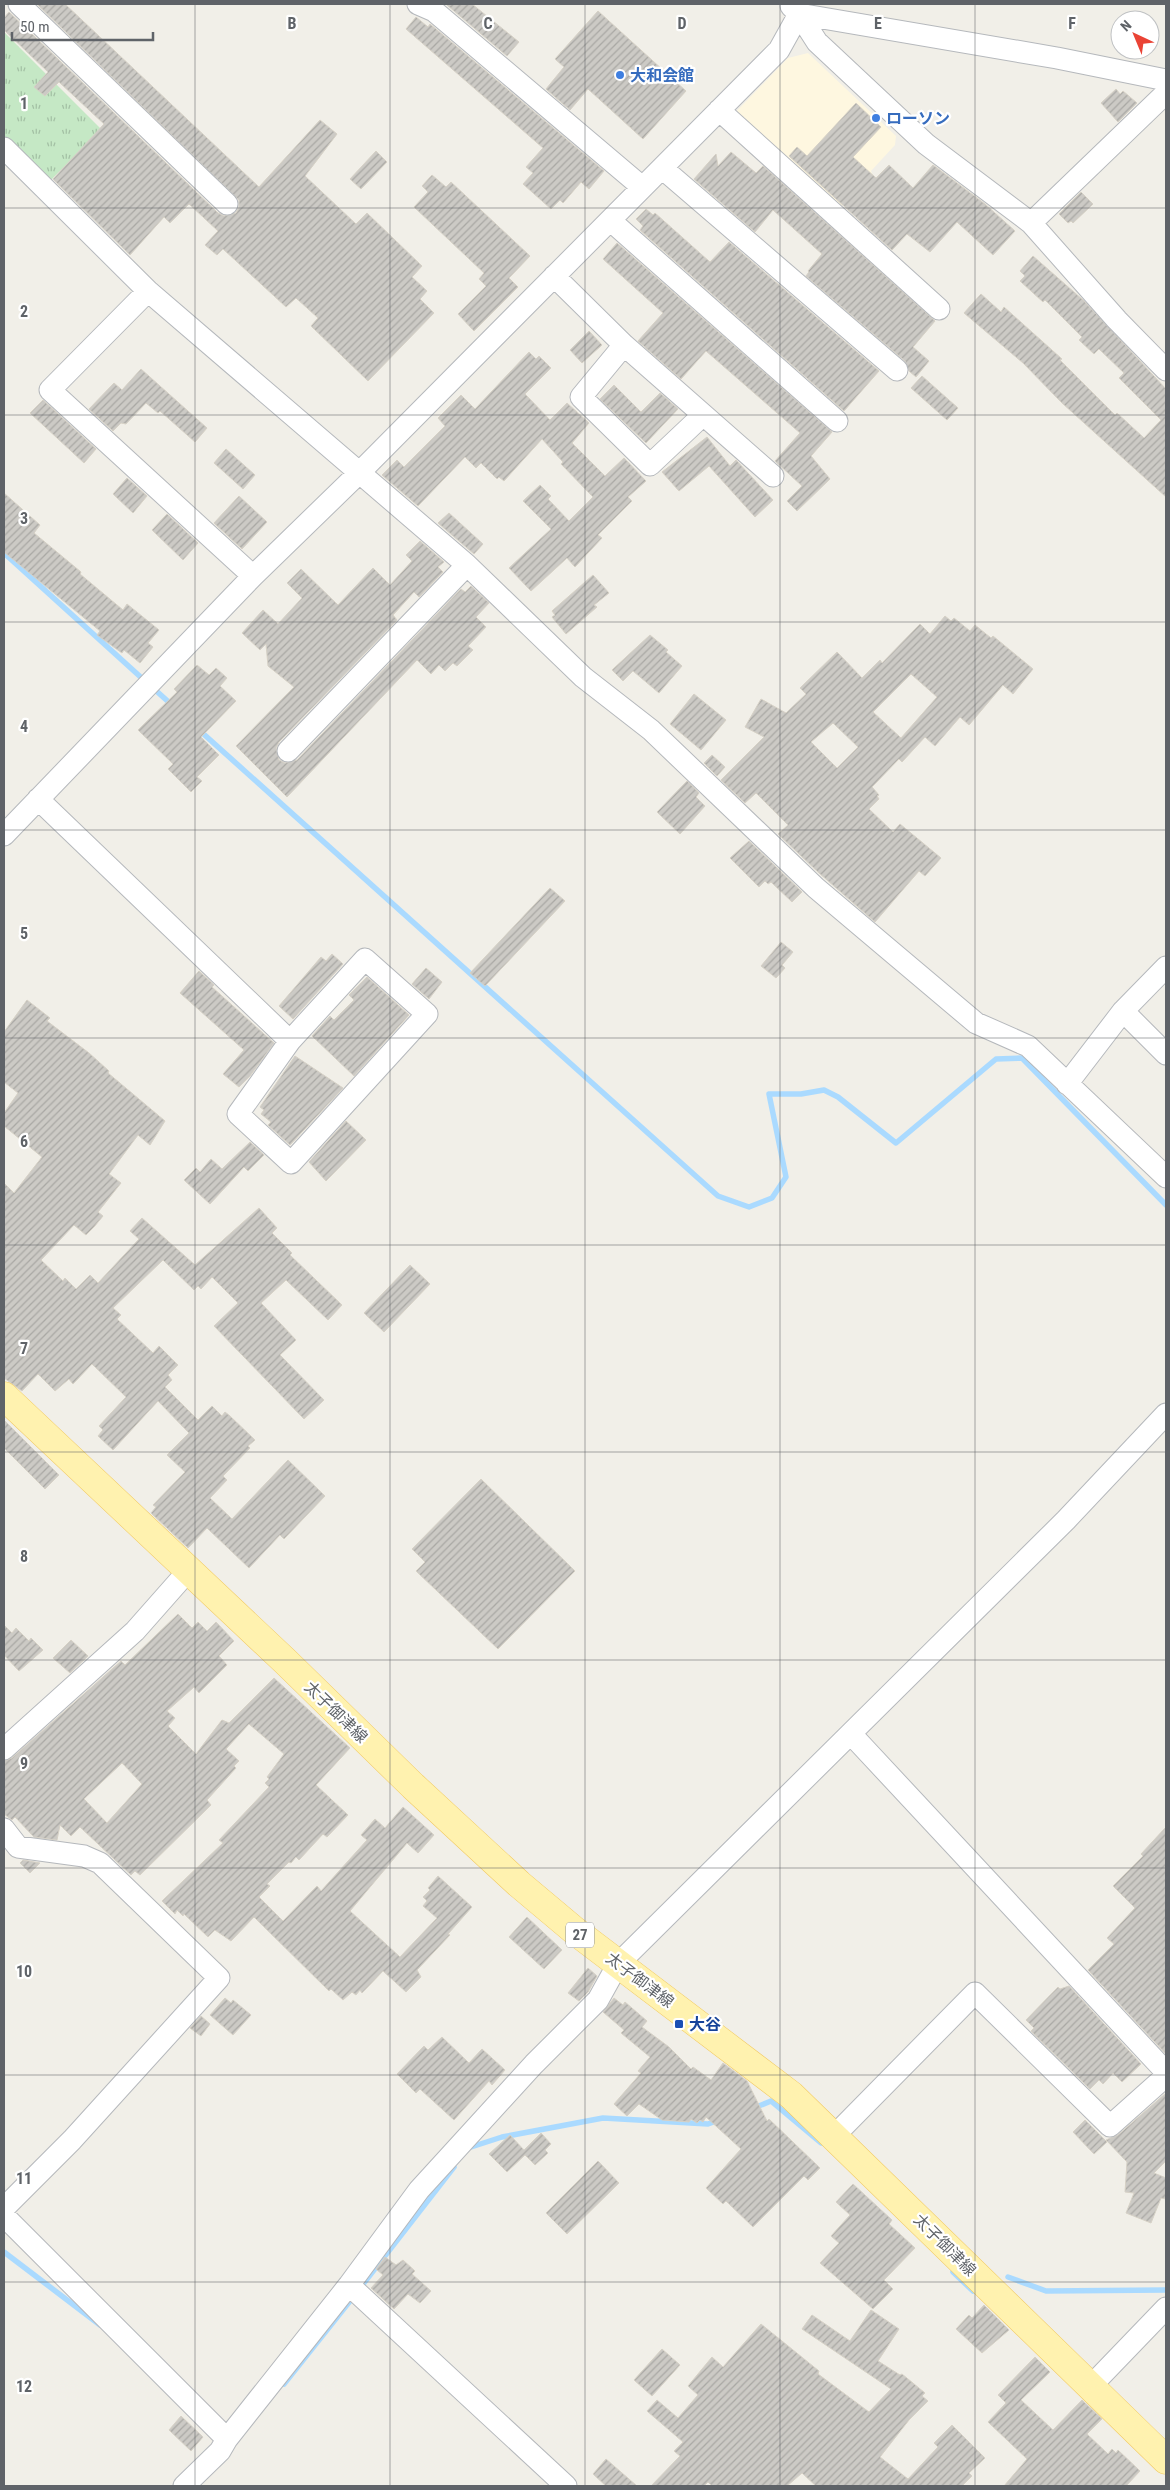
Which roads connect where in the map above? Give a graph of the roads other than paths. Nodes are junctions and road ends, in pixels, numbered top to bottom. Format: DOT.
graph roads {
  1 [pos="19,4"];
  2 [pos="418,4"];
  3 [pos="794,9"];
  4 [pos="1166,80"];
  5 [pos="1166,93"];
  6 [pos="719,110"];
  7 [pos="4,148"];
  8 [pos="662,168"];
  9 [pos="642,187"];
  10 [pos="227,204"];
  11 [pos="611,221"];
  12 [pos="1031,223"];
  13 [pos="554,276"];
  14 [pos="148,291"];
  15 [pos="940,309"];
  16 [pos="624,345"];
  17 [pos="897,370"];
  18 [pos="1166,370"];
  19 [pos="704,415"];
  20 [pos="837,421"];
  21 [pos="358,473"];
  22 [pos="774,476"];
  23 [pos="467,565"];
  24 [pos="253,576"];
  25 [pos="288,751"];
  26 [pos="38,799"];
  27 [pos="4,834"];
  28 [pos="1166,967"];
  29 [pos="1123,1011"];
  30 [pos="290,1040"];
  31 [pos="1166,1054"];
  32 [pos="1067,1084"];
  33 [pos="1166,1177"];
  34 [pos="4,1396"];
  35 [pos="1166,1414"];
  36 [pos="188,1571"];
  37 [pos="851,1734"];
  38 [pos="4,1749"];
  39 [pos="4,1829"];
  40 [pos="618,1964"];
  41 [pos="1166,2072"];
  42 [pos="1166,2076"];
  43 [pos="835,2135"];
  44 [pos="4,2208"];
  45 [pos="4,2216"];
  46 [pos="349,2284"];
  47 [pos="1166,2308"];
  48 [pos="1090,2388"];
  49 [pos="227,2439"];
  50 [pos="1166,2460"];
  51 [pos="184,2486"];
  52 [pos="566,2486"];
  1 -- 10 [label="street"];
  2 -- 9 [label="street"];
  3 -- 4 [label="street"];
  3 -- 6 [label="street"];
  3 -- 12 [label="street"];
  5 -- 12 [label="street"];
  6 -- 8 [label="street"];
  6 -- 15 [label="street"];
  7 -- 14 [label="street"];
  8 -- 9 [label="street"];
  8 -- 17 [label="street"];
  9 -- 11 [label="street"];
  11 -- 13 [label="street"];
  11 -- 20 [label="street"];
  12 -- 18 [label="street"];
  13 -- 16 [label="street"];
  13 -- 21 [label="street"];
  14 -- 21 [label="street"];
  14 -- 24 [label="street"];
  16 -- 19 [label="street"];
  16 -- 19 [label="street"];
  19 -- 22 [label="street"];
  21 -- 23 [label="street"];
  21 -- 24 [label="street"];
  23 -- 25 [label="street"];
  23 -- 32 [label="street"];
  24 -- 26 [label="street"];
  26 -- 27 [label="street"];
  26 -- 30 [label="street"];
  28 -- 29 [label="street"];
  29 -- 31 [label="street"];
  29 -- 32 [label="street"];
  30 -- 30 [label="street"];
  32 -- 33 [label="street"];
  34 -- 36 [label="main road, 太子御津線 / 27"];
  35 -- 37 [label="street"];
  36 -- 38 [label="street"];
  36 -- 40 [label="main road, 太子御津線 / 27"];
  37 -- 40 [label="street"];
  37 -- 41 [label="street"];
  39 -- 44 [label="street"];
  40 -- 43 [label="main road, 太子御津線 / 27"];
  40 -- 46 [label="street"];
  42 -- 43 [label="street"];
  43 -- 48 [label="main road, 太子御津線 / 27"];
  45 -- 49 [label="street"];
  46 -- 49 [label="street"];
  46 -- 52 [label="street"];
  47 -- 48 [label="street"];
  48 -- 50 [label="main road, 太子御津線 / 27"];
  49 -- 51 [label="street"];
}
